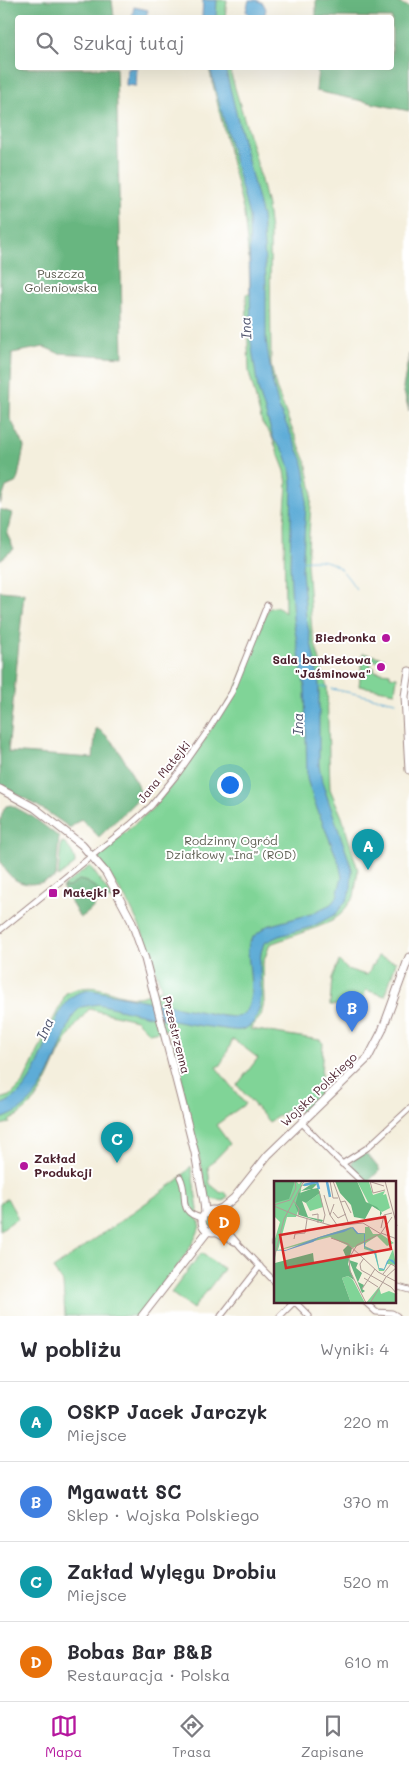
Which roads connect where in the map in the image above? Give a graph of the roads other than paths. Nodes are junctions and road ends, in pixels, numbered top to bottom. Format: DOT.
graph roads {
  1 [pos="267,605"];
  2 [pos="409,671"];
  3 [pos="407,714"];
  4 [pos="409,770"];
  5 [pos="0,789"];
  6 [pos="91,857"];
  7 [pos="0,930"];
  8 [pos="409,957"];
  9 [pos="409,1109"];
  10 [pos="302,1122"];
  11 [pos="342,1164"];
  12 [pos="180,1177"];
  13 [pos="201,1180"];
  14 [pos="361,1181"];
  15 [pos="234,1198"];
  16 [pos="215,1209"];
  17 [pos="224,1217"];
  18 [pos="206,1224"];
  19 [pos="223,1226"];
  20 [pos="240,1246"];
  21 [pos="260,1266"];
  22 [pos="274,1281"];
  23 [pos="396,1286"];
  24 [pos="409,1290"];
  25 [pos="293,1304"];
  26 [pos="297,1304"];
  27 [pos="367,1304"];
  28 [pos="142,1316"];
  29 [pos="221,1316"];
  30 [pos="280,1316"];
  31 [pos="309,1316"];
  32 [pos="396,1316"];
  1 -- 6 [label="street, Jana Matejki"];
  2 -- 3 [label="street"];
  3 -- 4 [label="street"];
  5 -- 6 [label="street, Przestrzenna"];
  6 -- 7 [label="street, Jana Matejki"];
  6 -- 13 [label="street, Przestrzenna"];
  8 -- 10 [label="street, Wojska Polskiego"];
  9 -- 11 [label="street"];
  10 -- 11 [label="street"];
  10 -- 15 [label="street, Wojska Polskiego"];
  11 -- 14 [label="street"];
  12 -- 18 [label="street"];
  13 -- 16 [label="street, Przestrzenna"];
  13 -- 18 [label="street, Przestrzenna"];
  15 -- 16 [label="street, Wojska Polskiego"];
  15 -- 17 [label="street, Wojska Polskiego"];
  16 -- 17 [label="street, Przestrzenna"];
  16 -- 18 [label="street, Wojska Polskiego"];
  17 -- 19 [label="street"];
  18 -- 19 [label="street"];
  18 -- 20 [label="street"];
  18 -- 28 [label="street"];
  19 -- 20 [label="street"];
  20 -- 21 [label="street"];
  21 -- 22 [label="street"];
  21 -- 29 [label="street"];
  23 -- 24 [label="street"];
  25 -- 30 [label="street"];
  26 -- 31 [label="street"];
  27 -- 32 [label="street"];
}
